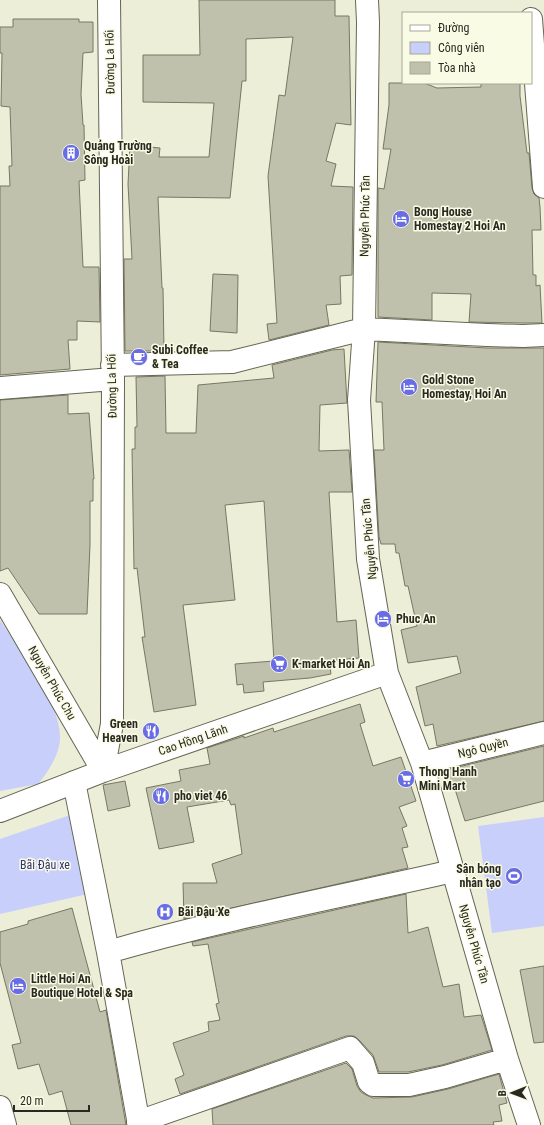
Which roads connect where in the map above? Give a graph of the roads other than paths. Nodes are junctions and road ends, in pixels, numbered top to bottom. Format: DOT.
graph roads {
  1 [pos="109,0"];
  2 [pos="367,0"];
  3 [pos="530,0"];
  4 [pos="531,12"];
  5 [pos="532,31"];
  6 [pos="544,187"];
  7 [pos="364,329"];
  8 [pos="544,335"];
  9 [pos="112,372"];
  10 [pos="0,388"];
  11 [pos="0,594"];
  12 [pos="387,672"];
  13 [pos="544,733"];
  14 [pos="422,763"];
  15 [pos="103,771"];
  16 [pos="74,782"];
  17 [pos="0,811"];
  18 [pos="453,871"];
  19 [pos="108,952"];
  20 [pos="507,1058"];
  21 [pos="0,1107"];
  22 [pos="138,1124"];
  23 [pos="5,1125"];
  24 [pos="529,1125"];
  1 -- 9 [label="street, Đường La Hối"];
  2 -- 7 [label="street, Nguyễn Phúc Tần"];
  3 -- 4 [label="street"];
  5 -- 6 [label="street"];
  7 -- 8 [label="street"];
  7 -- 9 [label="street"];
  7 -- 12 [label="street, Nguyễn Phúc Tần"];
  9 -- 10 [label="street"];
  9 -- 15 [label="street, Đường La Hối"];
  11 -- 15 [label="street, Nguyễn Phúc Chu"];
  12 -- 14 [label="street, Nguyễn Phúc Tần"];
  12 -- 15 [label="street, Cao Hồng Lãnh"];
  13 -- 14 [label="street, Ngô Quyền"];
  14 -- 18 [label="street, Nguyễn Phúc Tần"];
  15 -- 16 [label="street, Cao Hồng Lãnh"];
  16 -- 17 [label="street, Cao Hồng Lãnh"];
  16 -- 19 [label="street"];
  18 -- 19 [label="street"];
  18 -- 20 [label="street, Nguyễn Phúc Tần"];
  19 -- 22 [label="street"];
  20 -- 22 [label="street"];
  20 -- 24 [label="street, Nguyễn Phúc Tần"];
  21 -- 23 [label="street"];
}
